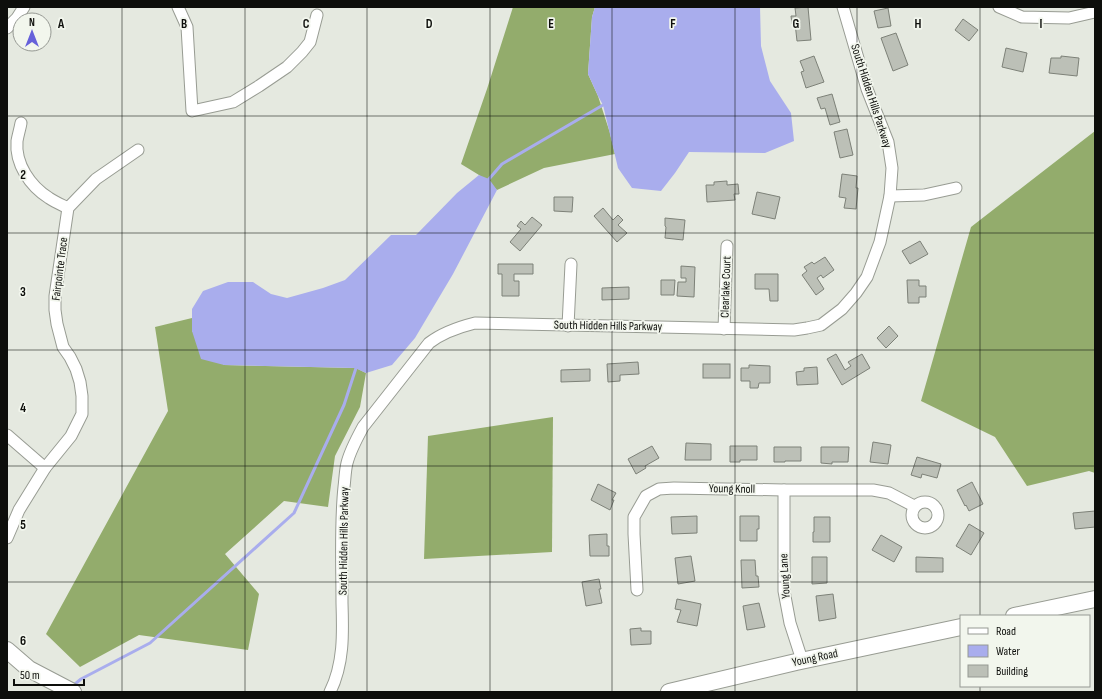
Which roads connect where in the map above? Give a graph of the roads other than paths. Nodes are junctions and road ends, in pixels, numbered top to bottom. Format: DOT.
graph roads {
  1 [pos="24,7"];
  2 [pos="178,7"];
  3 [pos="843,7"];
  4 [pos="1000,7"];
  5 [pos="1095,12"];
  6 [pos="317,15"];
  7 [pos="7,28"];
  8 [pos="21,123"];
  9 [pos="138,150"];
  10 [pos="956,188"];
  11 [pos="890,196"];
  12 [pos="68,208"];
  13 [pos="728,246"];
  14 [pos="571,264"];
  15 [pos="568,326"];
  16 [pos="724,329"];
  17 [pos="7,435"];
  18 [pos="45,468"];
  19 [pos="784,490"];
  20 [pos="914,506"];
  21 [pos="7,538"];
  22 [pos="637,590"];
  23 [pos="1095,599"];
  24 [pos="1019,615"];
  25 [pos="960,627"];
  26 [pos="7,650"];
  27 [pos="802,660"];
  28 [pos="73,692"];
  29 [pos="330,692"];
  30 [pos="669,692"];
  1 -- 7 [label="street"];
  2 -- 6 [label="street"];
  3 -- 11 [label="street, South Hidden Hills Parkway"];
  4 -- 5 [label="street"];
  8 -- 12 [label="street"];
  9 -- 12 [label="street"];
  10 -- 11 [label="street"];
  11 -- 16 [label="street, South Hidden Hills Parkway"];
  12 -- 18 [label="street, Fairpointe Trace"];
  13 -- 16 [label="street, Clearlake Court"];
  14 -- 15 [label="street"];
  15 -- 16 [label="street, South Hidden Hills Parkway"];
  15 -- 29 [label="street, South Hidden Hills Parkway"];
  17 -- 18 [label="street"];
  18 -- 21 [label="street, Fairpointe Trace"];
  19 -- 20 [label="street, Young Knoll"];
  19 -- 22 [label="street, Young Knoll"];
  19 -- 27 [label="street, Young Lane"];
  23 -- 24 [label="street"];
  25 -- 27 [label="street, Young Road"];
  26 -- 28 [label="street"];
  27 -- 30 [label="street, Young Road"];
}
